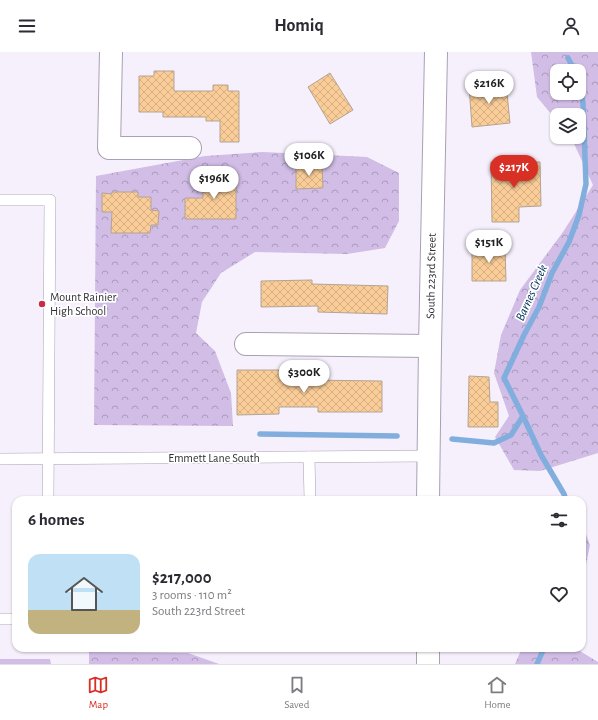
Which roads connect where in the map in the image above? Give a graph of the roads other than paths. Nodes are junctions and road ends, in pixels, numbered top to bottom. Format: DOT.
graph roads {
  1 [pos="111,52"];
  2 [pos="436,52"];
  3 [pos="190,148"];
  4 [pos="0,200"];
  5 [pos="246,344"];
  6 [pos="430,346"];
  7 [pos="429,456"];
  8 [pos="310,457"];
  9 [pos="0,460"];
  10 [pos="49,460"];
  11 [pos="48,496"];
  12 [pos="310,496"];
  13 [pos="428,496"];
  14 [pos="0,619"];
  15 [pos="12,619"];
  16 [pos="428,652"];
  17 [pos="428,664"];
  1 -- 3 [label="street"];
  2 -- 6 [label="street, South 223rd Street"];
  4 -- 10 [label="lane"];
  5 -- 6 [label="street"];
  6 -- 7 [label="street, South 223rd Street"];
  7 -- 8 [label="lane, Emmett Lane South"];
  7 -- 13 [label="street, South 223rd Street"];
  8 -- 10 [label="lane, Emmett Lane South"];
  8 -- 12 [label="lane"];
  9 -- 10 [label="lane, Emmett Lane South"];
  10 -- 11 [label="lane"];
  14 -- 15 [label="lane"];
  16 -- 17 [label="street"];
}
